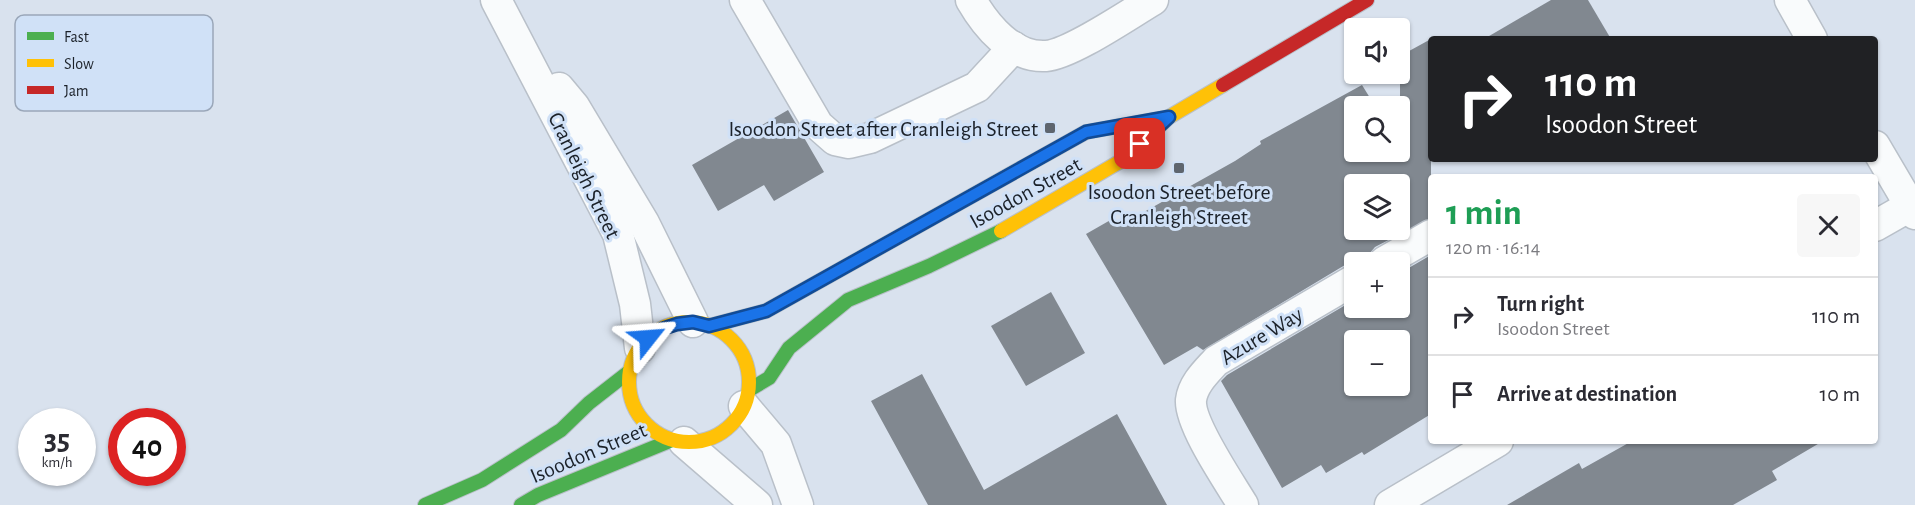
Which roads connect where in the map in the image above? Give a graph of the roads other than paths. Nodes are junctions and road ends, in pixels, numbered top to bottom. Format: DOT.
graph roads {
  1 [pos="496,0"];
  2 [pos="745,0"];
  3 [pos="971,0"];
  4 [pos="1153,0"];
  5 [pos="1367,0"];
  6 [pos="1790,0"];
  7 [pos="1810,36"];
  8 [pos="519,43"];
  9 [pos="1014,47"];
  10 [pos="1169,117"];
  11 [pos="1878,151"];
  12 [pos="1913,210"];
  13 [pos="1878,225"];
  14 [pos="1428,237"];
  15 [pos="1401,252"];
  16 [pos="1344,286"];
  17 [pos="701,324"];
  18 [pos="635,360"];
  19 [pos="746,398"];
  20 [pos="678,441"];
  21 [pos="1493,444"];
  22 [pos="425,505"];
  23 [pos="521,505"];
  24 [pos="757,505"];
  25 [pos="798,505"];
  26 [pos="1244,505"];
  27 [pos="1390,505"];
  1 -- 8 [label="street, Cranleigh Street"];
  2 -- 9 [label="street"];
  3 -- 9 [label="street"];
  4 -- 9 [label="street"];
  5 -- 10 [label="street, Isoodon Street"];
  6 -- 7 [label="street"];
  8 -- 17 [label="street, Cranleigh Street"];
  8 -- 18 [label="street, Cranleigh Street"];
  10 -- 17 [label="street, Isoodon Street"];
  10 -- 19 [label="street, Isoodon Street"];
  11 -- 12 [label="street"];
  12 -- 13 [label="street"];
  14 -- 15 [label="street"];
  16 -- 26 [label="street, Azure Way"];
  17 -- 18 [label="street, Isoodon Street"];
  17 -- 19 [label="street"];
  18 -- 20 [label="street, Isoodon Street"];
  18 -- 22 [label="street, Isoodon Street"];
  19 -- 20 [label="street, Isoodon Street"];
  19 -- 25 [label="street"];
  20 -- 23 [label="street, Isoodon Street"];
  20 -- 24 [label="street"];
  21 -- 27 [label="street"];
}
